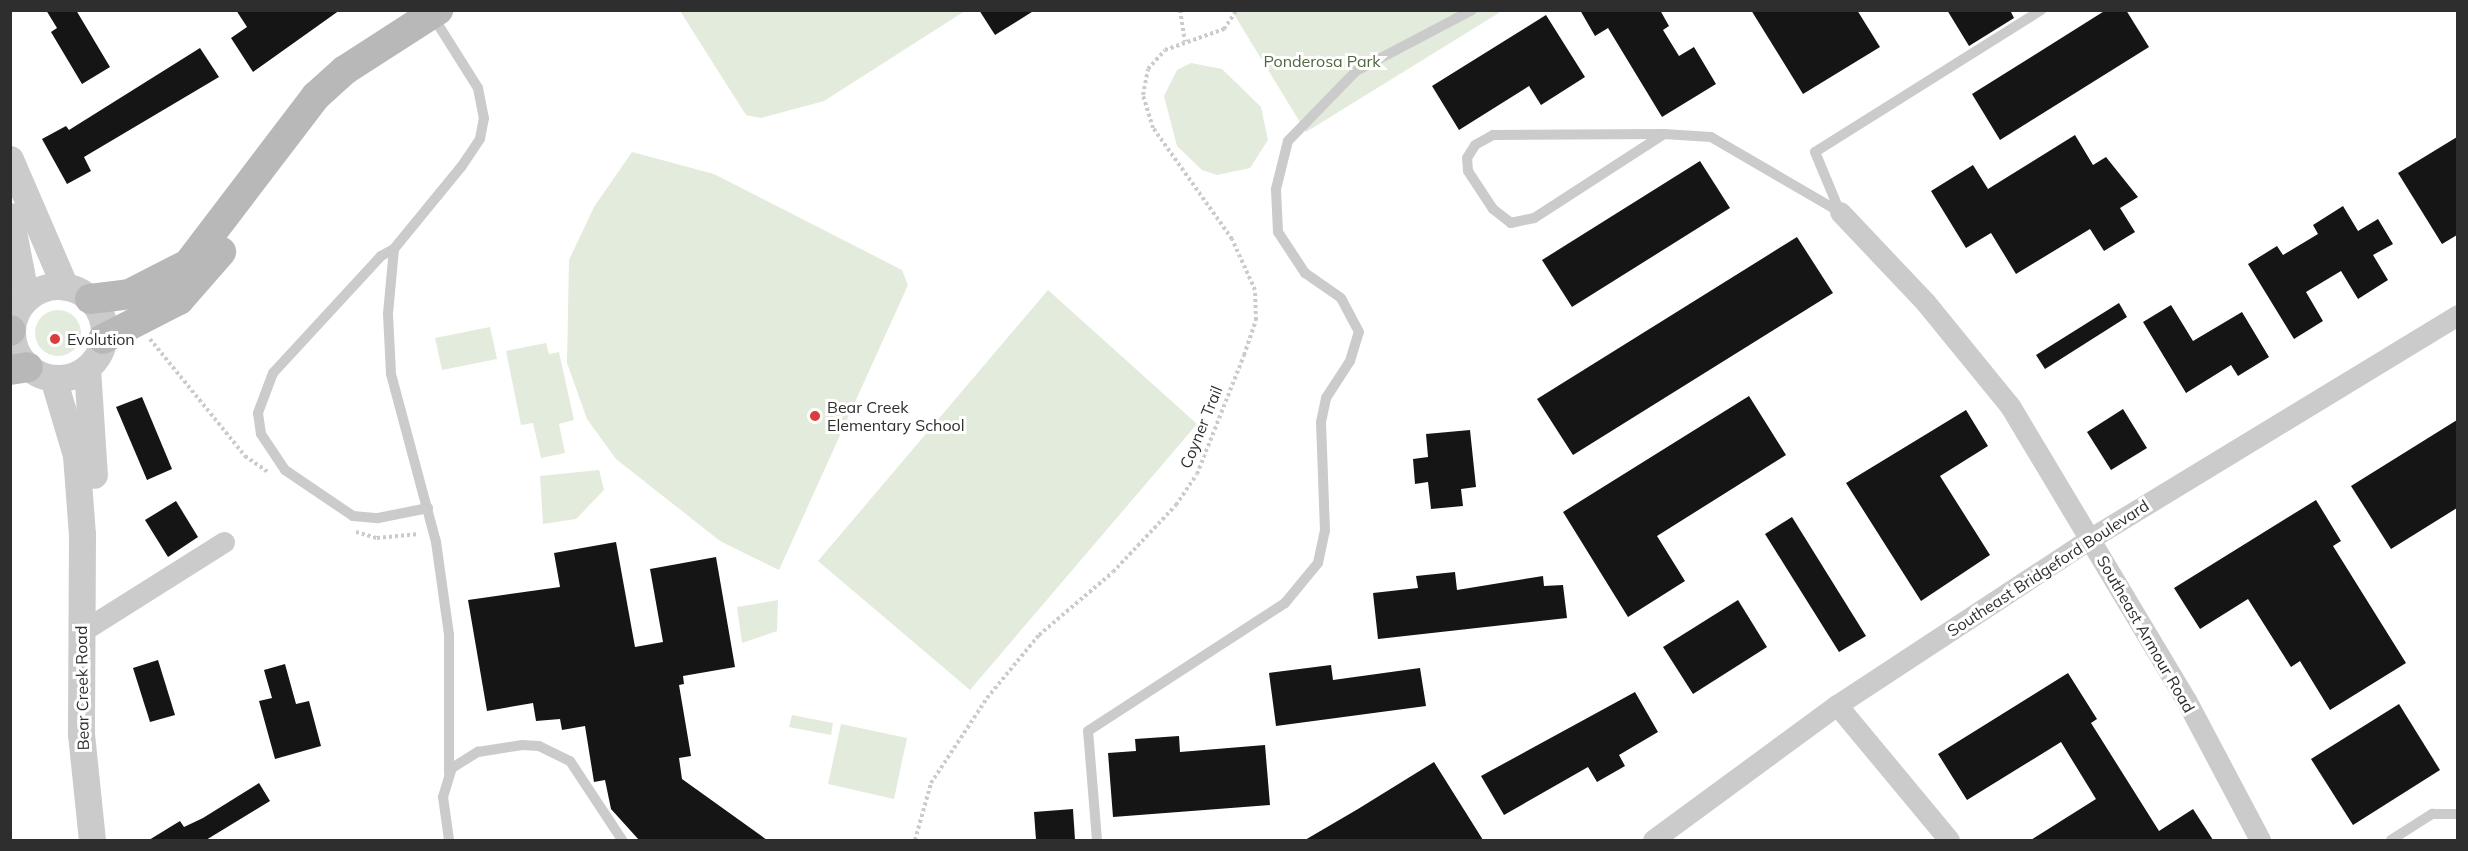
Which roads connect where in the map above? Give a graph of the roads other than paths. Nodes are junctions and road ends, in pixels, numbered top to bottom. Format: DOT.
graph roads {
  1 [pos="1472,10"];
  2 [pos="2041,10"];
  3 [pos="433,12"];
  4 [pos="1664,134"];
  5 [pos="10,159"];
  6 [pos="260,171"];
  7 [pos="1840,212"];
  8 [pos="10,216"];
  9 [pos="394,249"];
  10 [pos="78,293"];
  11 [pos="26,298"];
  12 [pos="2457,315"];
  13 [pos="11,330"];
  14 [pos="103,339"];
  15 [pos="87,368"];
  16 [pos="31,372"];
  17 [pos="428,508"];
  18 [pos="82,534"];
  19 [pos="2091,538"];
  20 [pos="224,542"];
  21 [pos="81,632"];
  22 [pos="1837,705"];
  23 [pos="449,773"];
  24 [pos="2457,814"];
  25 [pos="92,840"];
  26 [pos="449,840"];
  27 [pos="621,840"];
  28 [pos="1097,840"];
  29 [pos="1653,840"];
  30 [pos="1949,840"];
  31 [pos="2260,840"];
  32 [pos="2391,840"];
  1 -- 28 [label="lane"];
  2 -- 7 [label="lane"];
  3 -- 6 [label="main road"];
  3 -- 9 [label="lane"];
  4 -- 4 [label="lane"];
  4 -- 7 [label="lane"];
  5 -- 10 [label="street"];
  6 -- 10 [label="main road"];
  6 -- 14 [label="main road"];
  7 -- 19 [label="street, Southeast Armour Road"];
  8 -- 11 [label="street"];
  9 -- 17 [label="lane"];
  9 -- 17 [label="lane"];
  10 -- 11 [label="street"];
  10 -- 14 [label="street"];
  11 -- 13 [label="street"];
  12 -- 19 [label="street, Southeast Bridgeford Boulevard"];
  13 -- 16 [label="street"];
  14 -- 15 [label="street"];
  15 -- 16 [label="street"];
  15 -- 18 [label="street, Bear Creek Road"];
  16 -- 18 [label="street, Bear Creek Road"];
  17 -- 23 [label="lane"];
  18 -- 21 [label="street, Bear Creek Road"];
  19 -- 22 [label="street, Southeast Bridgeford Boulevard"];
  19 -- 31 [label="street, Southeast Armour Road"];
  20 -- 21 [label="street"];
  21 -- 25 [label="street, Bear Creek Road"];
  22 -- 29 [label="street, Southeast Bridgeford Boulevard"];
  22 -- 30 [label="street"];
  23 -- 26 [label="lane"];
  23 -- 27 [label="lane"];
  24 -- 32 [label="lane"];
}
